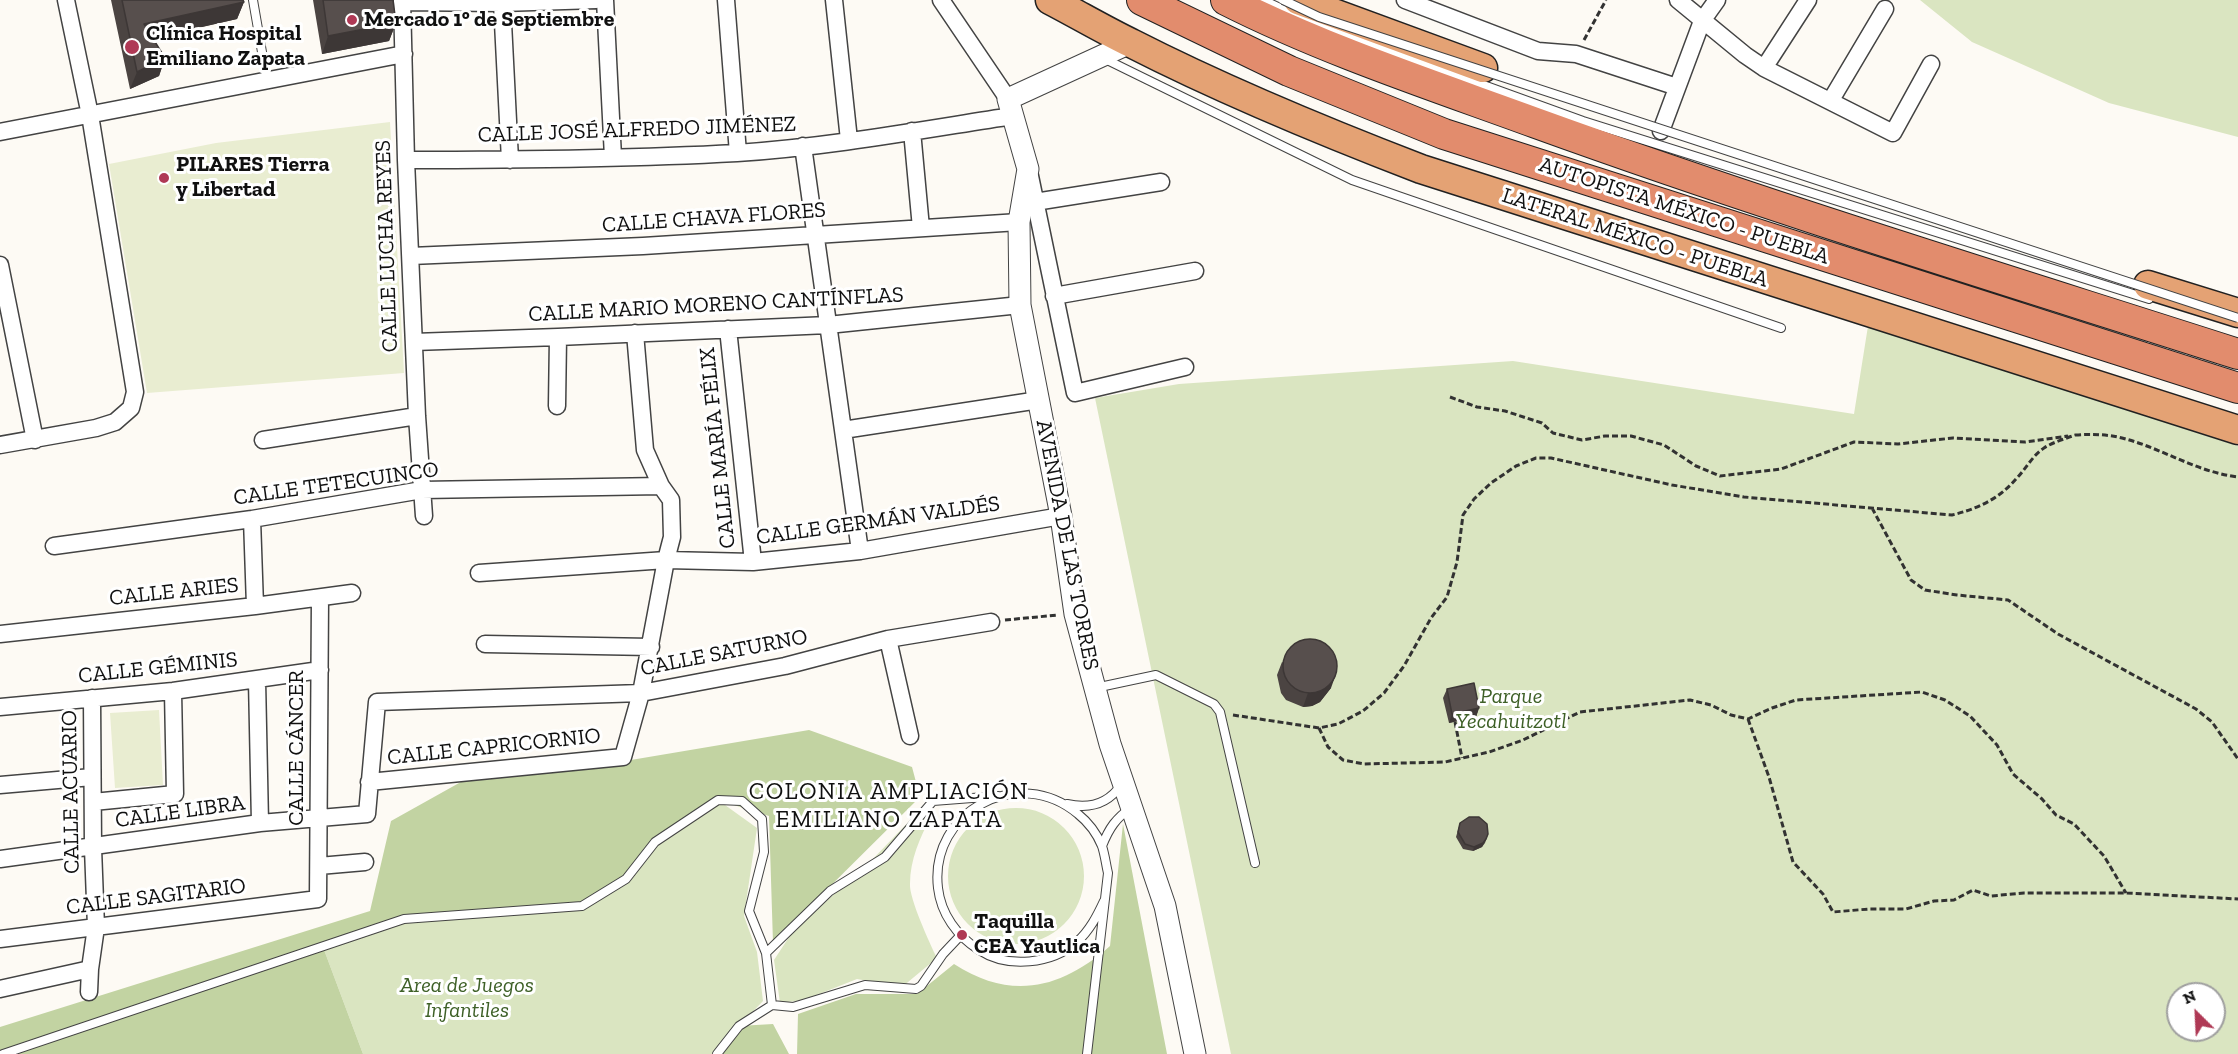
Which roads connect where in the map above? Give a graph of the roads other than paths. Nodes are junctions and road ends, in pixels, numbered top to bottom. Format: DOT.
graph roads {
  1 [pos="66,0"];
  2 [pos="253,0"];
  3 [pos="596,0"];
  4 [pos="605,0"];
  5 [pos="726,0"];
  6 [pos="834,0"];
  7 [pos="941,0"];
  8 [pos="1050,0"];
  9 [pos="1142,0"];
  10 [pos="1226,0"];
  11 [pos="1263,0"];
  12 [pos="1283,0"];
  13 [pos="1298,0"];
  14 [pos="1405,0"];
  15 [pos="1677,0"];
  16 [pos="1717,0"];
  17 [pos="1808,0"];
  18 [pos="402,1"];
  19 [pos="502,3"];
  20 [pos="1432,5"];
  21 [pos="1885,9"];
  22 [pos="1702,21"];
  23 [pos="1102,50"];
  24 [pos="404,54"];
  25 [pos="1930,64"];
  26 [pos="1764,68"];
  27 [pos="267,81"];
  28 [pos="1677,87"];
  29 [pos="1832,100"];
  30 [pos="1010,108"];
  31 [pos="90,115"];
  32 [pos="912,131"];
  33 [pos="1661,131"];
  34 [pos="0,132"];
  35 [pos="849,140"];
  36 [pos="803,146"];
  37 [pos="738,153"];
  38 [pos="613,157"];
  39 [pos="406,160"];
  40 [pos="510,160"];
  41 [pos="1028,169"];
  42 [pos="1161,182"];
  43 [pos="1035,202"];
  44 [pos="1019,222"];
  45 [pos="921,228"];
  46 [pos="815,234"];
  47 [pos="411,256"];
  48 [pos="0,265"];
  49 [pos="1195,271"];
  50 [pos="1054,296"];
  51 [pos="1020,305"];
  52 [pos="2238,313"];
  53 [pos="2238,318"];
  54 [pos="828,325"];
  55 [pos="2238,327"];
  56 [pos="728,328"];
  57 [pos="1781,328"];
  58 [pos="635,333"];
  59 [pos="558,337"];
  60 [pos="414,342"];
  61 [pos="2238,354"];
  62 [pos="1185,367"];
  63 [pos="2238,388"];
  64 [pos="1039,400"];
  65 [pos="557,406"];
  66 [pos="417,416"];
  67 [pos="843,430"];
  68 [pos="2238,430"];
  69 [pos="35,440"];
  70 [pos="262,440"];
  71 [pos="0,445"];
  72 [pos="661,486"];
  73 [pos="422,490"];
  74 [pos="424,516"];
  75 [pos="1061,516"];
  76 [pos="252,519"];
  77 [pos="54,546"];
  78 [pos="860,551"];
  79 [pos="666,560"];
  80 [pos="753,562"];
  81 [pos="479,573"];
  82 [pos="352,593"];
  83 [pos="320,598"];
  84 [pos="255,606"];
  85 [pos="991,622"];
  86 [pos="0,634"];
  87 [pos="888,639"];
  88 [pos="486,644"];
  89 [pos="651,647"];
  90 [pos="320,670"];
  91 [pos="257,680"];
  92 [pos="1095,688"];
  93 [pos="173,691"];
  94 [pos="641,693"];
  95 [pos="92,698"];
  96 [pos="0,707"];
  97 [pos="910,736"];
  98 [pos="92,777"];
  99 [pos="369,782"];
  100 [pos="1123,782"];
  101 [pos="0,785"];
  102 [pos="998,796"];
  103 [pos="93,802"];
  104 [pos="1066,804"];
  105 [pos="1132,807"];
  106 [pos="319,817"];
  107 [pos="261,823"];
  108 [pos="1102,846"];
  109 [pos="93,848"];
  110 [pos="0,859"];
  111 [pos="365,862"];
  112 [pos="1255,863"];
  113 [pos="319,866"];
  114 [pos="318,899"];
  115 [pos="1104,901"];
  116 [pos="96,927"];
  117 [pos="960,936"];
  118 [pos="0,939"];
  119 [pos="766,952"];
  120 [pos="90,969"];
  121 [pos="0,989"];
  122 [pos="89,992"];
  123 [pos="772,1005"];
  124 [pos="3,1054"];
  125 [pos="717,1054"];
  126 [pos="1087,1054"];
  127 [pos="1195,1054"];
  1 -- 31 [label="street"];
  2 -- 27 [label="lane"];
  3 -- 19 [label="street"];
  4 -- 38 [label="street"];
  5 -- 37 [label="street"];
  6 -- 35 [label="street"];
  7 -- 30 [label="street"];
  8 -- 23 [label="highway, LATERAL MÉXICO - PUEBLA"];
  9 -- 63 [label="highway, AUTOPISTA MÉXICO - PUEBLA"];
  10 -- 61 [label="highway, AUTOPISTA MÉXICO - PUEBLA"];
  11 -- 55 [label="lane"];
  12 -- 53 [label="lane, bridge"];
  13 -- 33 [label="highway"];
  14 -- 20 [label="street"];
  15 -- 22 [label="street"];
  16 -- 22 [label="street"];
  17 -- 26 [label="street"];
  18 -- 19 [label="street"];
  18 -- 24 [label="street, CALLE LUCHA REYES"];
  19 -- 40 [label="street"];
  20 -- 28 [label="street"];
  21 -- 29 [label="street"];
  22 -- 26 [label="street"];
  22 -- 28 [label="street"];
  23 -- 30 [label="street"];
  23 -- 57 [label="lane"];
  23 -- 68 [label="highway, LATERAL MÉXICO - PUEBLA"];
  24 -- 27 [label="street"];
  24 -- 39 [label="street, CALLE LUCHA REYES"];
  25 -- 29 [label="street"];
  26 -- 29 [label="street"];
  27 -- 31 [label="street"];
  28 -- 33 [label="street"];
  30 -- 32 [label="street, CALLE JOSÉ ALFREDO JIMÉNEZ"];
  30 -- 41 [label="street, AVENIDA DE LAS TORRES"];
  31 -- 34 [label="street"];
  31 -- 69 [label="street"];
  32 -- 35 [label="street, CALLE JOSÉ ALFREDO JIMÉNEZ"];
  32 -- 45 [label="street"];
  33 -- 52 [label="highway"];
  35 -- 36 [label="street, CALLE JOSÉ ALFREDO JIMÉNEZ"];
  36 -- 37 [label="street, CALLE JOSÉ ALFREDO JIMÉNEZ"];
  36 -- 46 [label="street"];
  37 -- 38 [label="street, CALLE JOSÉ ALFREDO JIMÉNEZ"];
  38 -- 40 [label="street, CALLE JOSÉ ALFREDO JIMÉNEZ"];
  39 -- 40 [label="street, CALLE JOSÉ ALFREDO JIMÉNEZ"];
  39 -- 47 [label="street, CALLE LUCHA REYES"];
  41 -- 43 [label="street, AVENIDA DE LAS TORRES"];
  41 -- 44 [label="street, AVENIDA DE LAS TORRES"];
  42 -- 43 [label="street"];
  43 -- 50 [label="street, AVENIDA DE LAS TORRES"];
  44 -- 45 [label="street, CALLE CHAVA FLORES"];
  44 -- 51 [label="street, AVENIDA DE LAS TORRES"];
  45 -- 46 [label="street, CALLE CHAVA FLORES"];
  46 -- 47 [label="street, CALLE CHAVA FLORES"];
  46 -- 54 [label="street"];
  47 -- 60 [label="street, CALLE LUCHA REYES"];
  48 -- 69 [label="street"];
  49 -- 50 [label="street"];
  50 -- 62 [label="street, AVENIDA DE LAS TORRES"];
  51 -- 54 [label="street, CALLE MARIO MORENO CANTÍNFLAS"];
  51 -- 64 [label="street, AVENIDA DE LAS TORRES"];
  54 -- 56 [label="street, CALLE MARIO MORENO CANTÍNFLAS"];
  54 -- 67 [label="street"];
  56 -- 58 [label="street, CALLE MARIO MORENO CANTÍNFLAS"];
  56 -- 80 [label="street, CALLE MARÍA FÉLIX"];
  58 -- 59 [label="street, CALLE MARIO MORENO CANTÍNFLAS"];
  58 -- 72 [label="street"];
  59 -- 60 [label="street, CALLE MARIO MORENO CANTÍNFLAS"];
  59 -- 65 [label="street"];
  60 -- 66 [label="street, CALLE LUCHA REYES"];
  64 -- 67 [label="street"];
  64 -- 75 [label="street, AVENIDA DE LAS TORRES"];
  66 -- 70 [label="street"];
  66 -- 73 [label="street, CALLE LUCHA REYES"];
  67 -- 78 [label="street"];
  69 -- 71 [label="street"];
  72 -- 73 [label="street, CALLE TETECUINCO"];
  72 -- 79 [label="street"];
  73 -- 74 [label="street, CALLE LUCHA REYES"];
  73 -- 76 [label="street, CALLE TETECUINCO"];
  75 -- 78 [label="street, CALLE GERMÁN VALDÉS"];
  75 -- 92 [label="street, AVENIDA DE LAS TORRES"];
  76 -- 77 [label="street, CALLE TETECUINCO"];
  76 -- 84 [label="street"];
  78 -- 80 [label="street, CALLE GERMÁN VALDÉS"];
  79 -- 80 [label="street, CALLE GERMÁN VALDÉS"];
  79 -- 81 [label="street, CALLE GERMÁN VALDÉS"];
  79 -- 89 [label="street"];
  82 -- 83 [label="street, CALLE ARIES"];
  83 -- 84 [label="street, CALLE ARIES"];
  83 -- 90 [label="street, CALLE CÁNCER"];
  84 -- 86 [label="street, CALLE ARIES"];
  85 -- 87 [label="street, CALLE SATURNO"];
  87 -- 94 [label="street, CALLE SATURNO"];
  87 -- 97 [label="street"];
  88 -- 89 [label="street"];
  89 -- 94 [label="street"];
  90 -- 91 [label="street, CALLE GÉMINIS"];
  90 -- 106 [label="street, CALLE CÁNCER"];
  91 -- 93 [label="street, CALLE GÉMINIS"];
  91 -- 107 [label="street"];
  92 -- 100 [label="street, AVENIDA DE LAS TORRES"];
  92 -- 112 [label="lane"];
  93 -- 95 [label="street, CALLE GÉMINIS"];
  93 -- 103 [label="street"];
  94 -- 99 [label="street, CALLE CAPRICORNIO"];
  94 -- 99 [label="street, CALLE SATURNO"];
  95 -- 96 [label="street, CALLE GÉMINIS"];
  95 -- 98 [label="street, CALLE ACUARIO"];
  98 -- 101 [label="street"];
  98 -- 103 [label="street, CALLE ACUARIO"];
  99 -- 106 [label="street, CALLE LIBRA"];
  100 -- 104 [label="lane"];
  100 -- 105 [label="street, AVENIDA DE LAS TORRES"];
  102 -- 104 [label="lane"];
  102 -- 117 [label="lane"];
  102 -- 119 [label="lane"];
  103 -- 109 [label="street, CALLE ACUARIO"];
  104 -- 108 [label="lane"];
  105 -- 108 [label="lane"];
  105 -- 127 [label="street, AVENIDA DE LAS TORRES"];
  106 -- 107 [label="street, CALLE LIBRA"];
  106 -- 113 [label="street, CALLE CÁNCER"];
  107 -- 109 [label="street, CALLE LIBRA"];
  108 -- 115 [label="lane"];
  109 -- 110 [label="street, CALLE LIBRA"];
  109 -- 116 [label="street, CALLE ACUARIO"];
  111 -- 113 [label="street"];
  113 -- 114 [label="street, CALLE CÁNCER"];
  114 -- 116 [label="street, CALLE SAGITARIO"];
  115 -- 117 [label="lane"];
  115 -- 126 [label="lane"];
  116 -- 118 [label="street, CALLE SAGITARIO"];
  116 -- 120 [label="street, CALLE ACUARIO"];
  117 -- 123 [label="lane"];
  119 -- 123 [label="lane"];
  119 -- 124 [label="lane"];
  120 -- 121 [label="street"];
  120 -- 122 [label="street, CALLE ACUARIO"];
  123 -- 125 [label="lane"];
}
